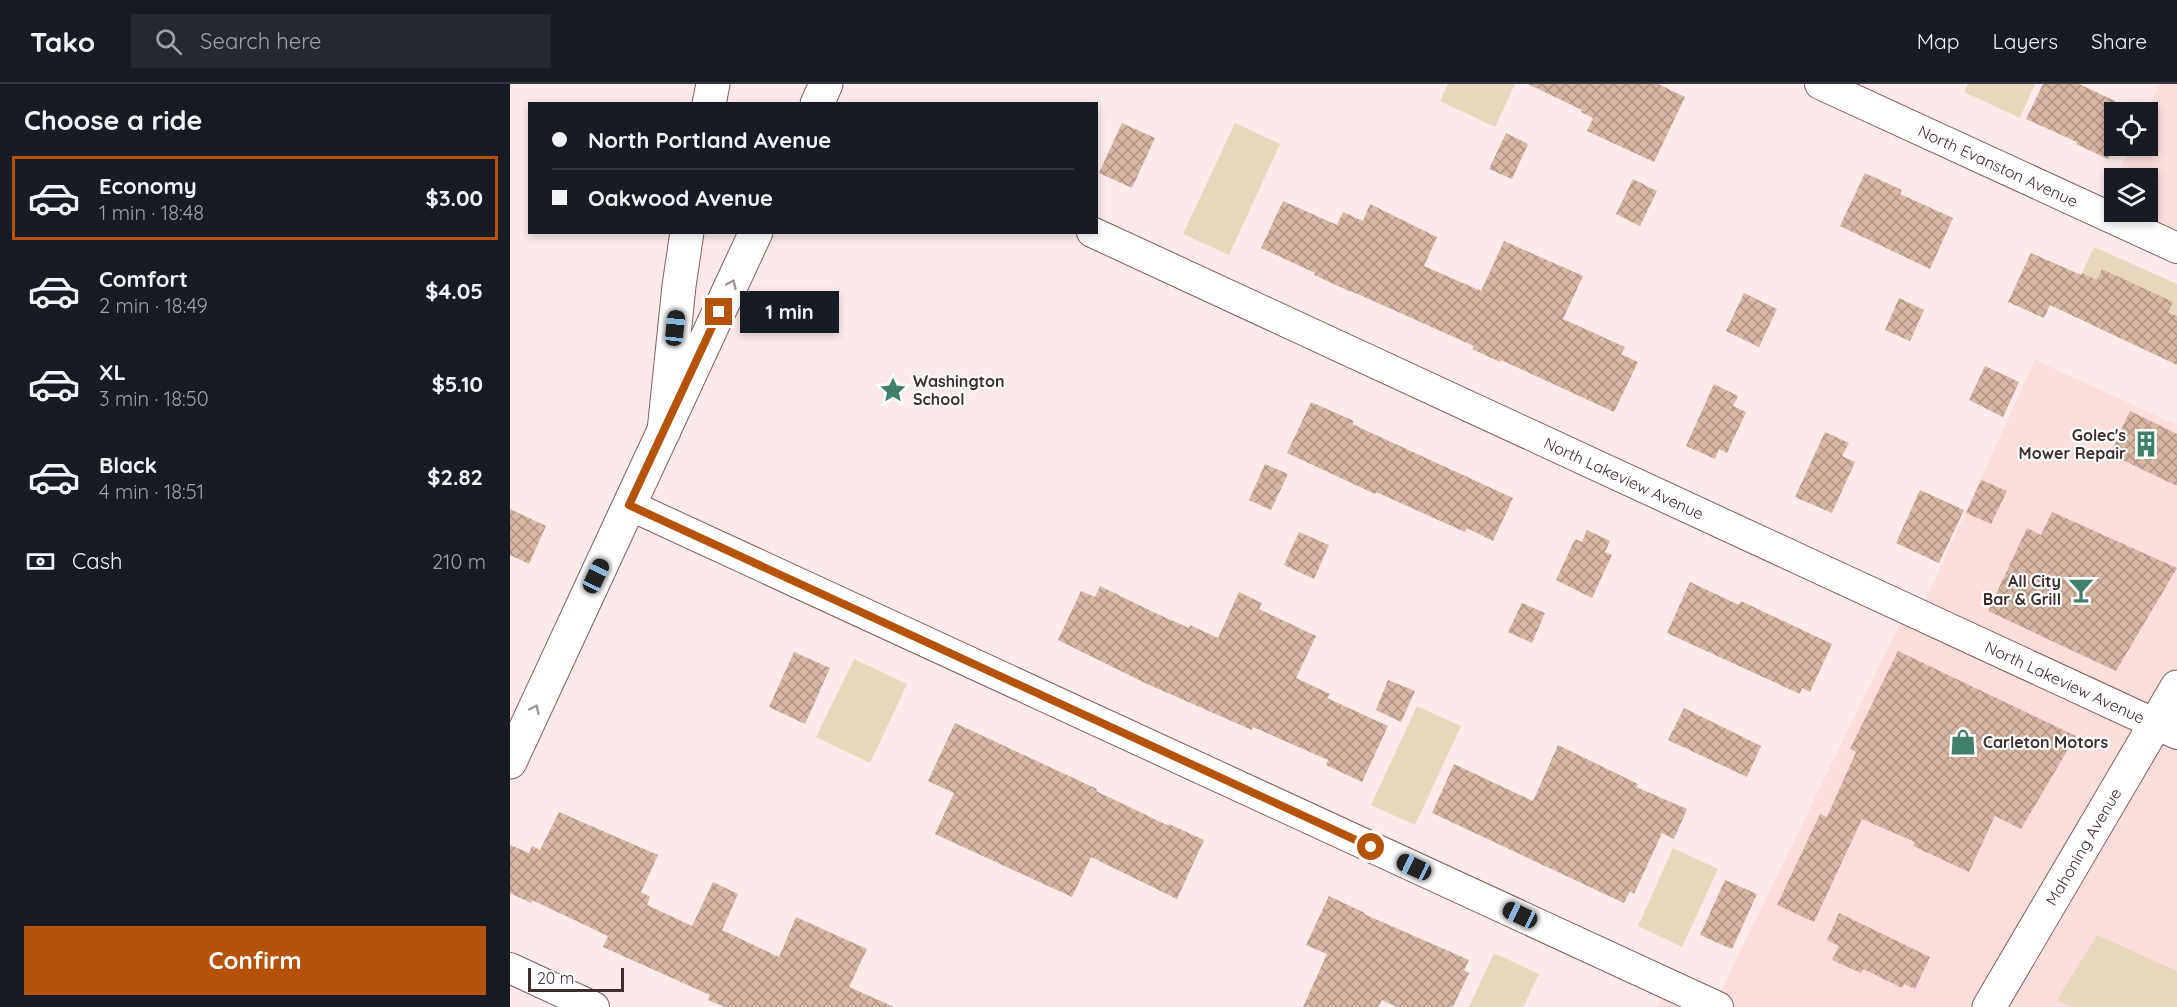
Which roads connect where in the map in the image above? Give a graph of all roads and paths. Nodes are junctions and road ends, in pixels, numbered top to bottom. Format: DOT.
graph roads {
  1 [pos="713,84"];
  2 [pos="826,84"];
  3 [pos="1820,84"];
  4 [pos="709,102"];
  5 [pos="818,102"];
  6 [pos="687,234"];
  7 [pos="755,234"];
  8 [pos="1096,234"];
  9 [pos="2177,248"];
  10 [pos="664,431"];
  11 [pos="629,505"];
  12 [pos="2177,687"];
  13 [pos="2166,729"];
  14 [pos="510,762"];
  15 [pos="510,968"];
  16 [pos="594,1007"];
  17 [pos="1718,1007"];
  18 [pos="1989,1007"];
  1 -- 4 [label="main road"];
  2 -- 5 [label="main road"];
  3 -- 9 [label="street, North Evanston Avenue"];
  6 -- 10 [label="main road"];
  10 -- 7 [label="main road, one-way"];
  8 -- 13 [label="street, North Lakeview Avenue"];
  10 -- 11 [label="main road"];
  14 -- 11 [label="main road, one-way"];
  11 -- 17 [label="street"];
  12 -- 13 [label="main road, Mahoning Avenue"];
  13 -- 18 [label="main road, Mahoning Avenue"];
  15 -- 16 [label="street"];
}
